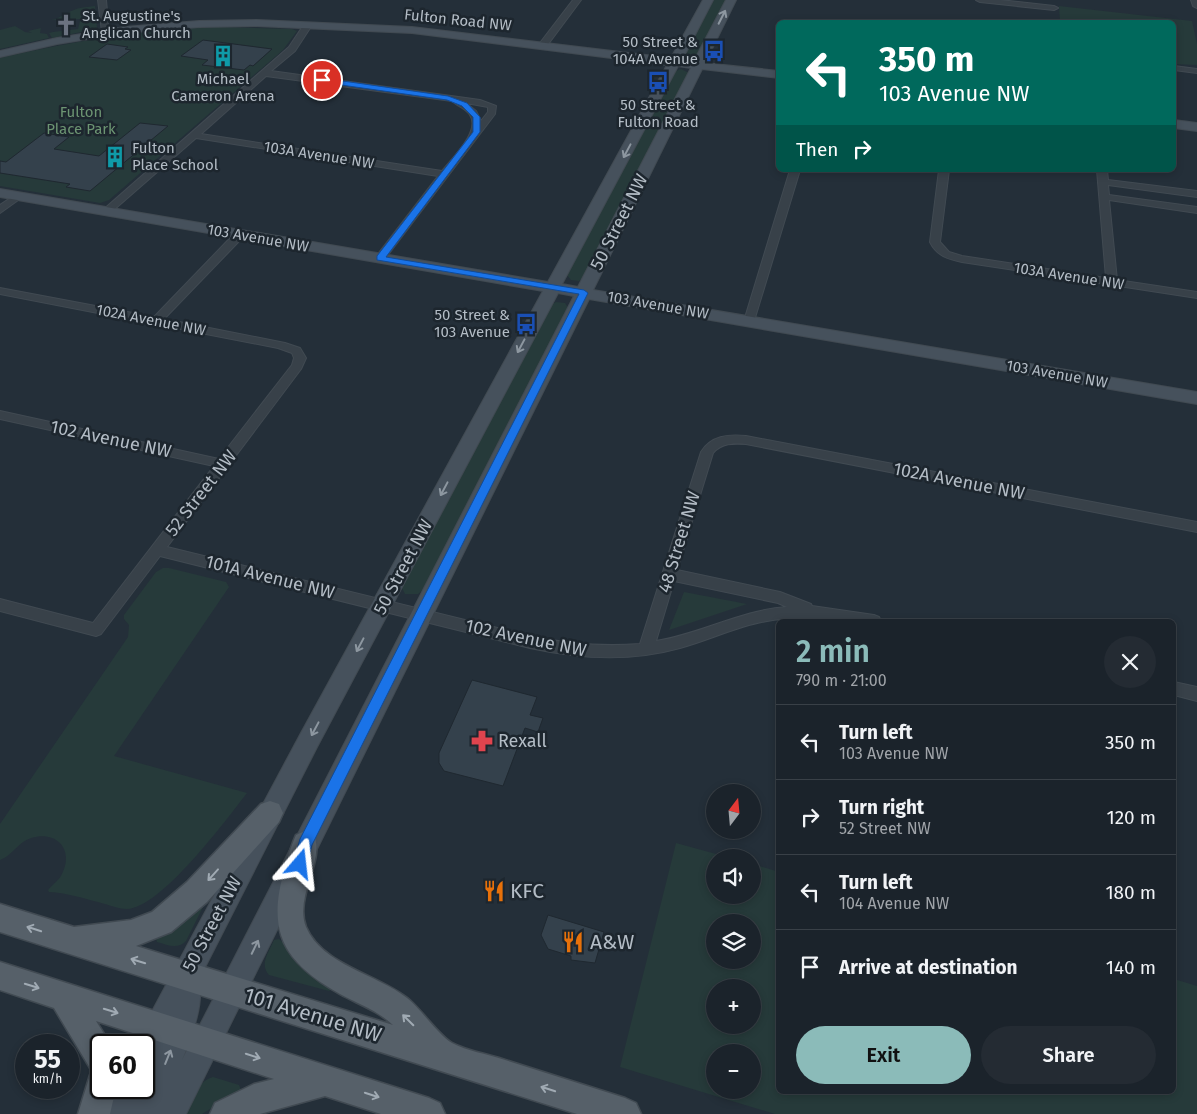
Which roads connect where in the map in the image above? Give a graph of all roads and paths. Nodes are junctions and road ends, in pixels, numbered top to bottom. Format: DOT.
graph roads {
  1 [pos="102,0"];
  2 [pos="577,0"];
  3 [pos="708,0"];
  4 [pos="731,0"];
  5 [pos="980,0"];
  6 [pos="1196,0"];
  7 [pos="1197,6"];
  8 [pos="1054,8"];
  9 [pos="308,25"];
  10 [pos="106,32"];
  11 [pos="543,45"];
  12 [pos="0,54"];
  13 [pos="675,62"];
  14 [pos="698,65"];
  15 [pos="1176,68"];
  16 [pos="1197,71"];
  17 [pos="265,73"];
  18 [pos="776,75"];
  19 [pos="448,98"];
  20 [pos="1176,124"];
  21 [pos="1197,127"];
  22 [pos="476,132"];
  23 [pos="193,135"];
  24 [pos="795,172"];
  25 [pos="944,172"];
  26 [pos="1102,172"];
  27 [pos="444,174"];
  28 [pos="1103,182"];
  29 [pos="0,193"];
  30 [pos="1197,194"];
  31 [pos="18,196"];
  32 [pos="1105,197"];
  33 [pos="0,210"];
  34 [pos="1197,210"];
  35 [pos="106,212"];
  36 [pos="240,234"];
  37 [pos="942,252"];
  38 [pos="380,258"];
  39 [pos="1112,282"];
  40 [pos="552,287"];
  41 [pos="0,291"];
  42 [pos="584,293"];
  43 [pos="1197,295"];
  44 [pos="156,321"];
  45 [pos="749,321"];
  46 [pos="299,354"];
  47 [pos="1197,398"];
  48 [pos="0,415"];
  49 [pos="720,441"];
  50 [pos="223,464"];
  51 [pos="1197,527"];
  52 [pos="157,550"];
  53 [pos="669,574"];
  54 [pos="382,604"];
  55 [pos="0,605"];
  56 [pos="816,612"];
  57 [pos="421,615"];
  58 [pos="861,619"];
  59 [pos="646,649"];
  60 [pos="1176,689"];
  61 [pos="1197,694"];
  62 [pos="270,813"];
  63 [pos="305,844"];
  64 [pos="0,918"];
  65 [pos="68,940"];
  66 [pos="0,976"];
  67 [pos="185,976"];
  68 [pos="233,991"];
  69 [pos="64,996"];
  70 [pos="168,1029"];
  71 [pos="90,1039"];
  72 [pos="207,1041"];
  73 [pos="155,1044"];
  74 [pos="442,1055"];
  75 [pos="326,1080"];
  76 [pos="98,1099"];
  77 [pos="121,1099"];
  78 [pos="94,1114"];
  79 [pos="113,1114"];
  80 [pos="142,1114"];
  81 [pos="170,1114"];
  82 [pos="226,1114"];
  83 [pos="429,1114"];
  84 [pos="626,1114"];
  1 -- 10 [label="street"];
  2 -- 11 [label="street"];
  3 -- 13 [label="main road, 50 Street NW"];
  14 -- 4 [label="main road, 50 Street NW, one-way"];
  5 -- 8 [label="street"];
  6 -- 7 [label="street"];
  9 -- 10 [label="main road, Fulton Road NW"];
  9 -- 11 [label="main road, Fulton Road NW"];
  9 -- 17 [label="street"];
  10 -- 12 [label="main road, Fulton Road NW"];
  11 -- 13 [label="main road, Fulton Road NW"];
  13 -- 14 [label="main road, Fulton Road NW"];
  13 -- 40 [label="main road, 50 Street NW, one-way"];
  14 -- 18 [label="main road, Fulton Road NW"];
  14 -- 42 [label="main road, 50 Street NW"];
  15 -- 16 [label="street"];
  17 -- 19 [label="street"];
  17 -- 23 [label="street"];
  19 -- 22 [label="street"];
  19 -- 22 [label="street"];
  20 -- 21 [label="main road"];
  22 -- 27 [label="street"];
  23 -- 27 [label="street, 103A Avenue NW"];
  23 -- 35 [label="street"];
  24 -- 45 [label="street"];
  25 -- 37 [label="street"];
  26 -- 28 [label="street"];
  27 -- 38 [label="street"];
  28 -- 30 [label="street"];
  28 -- 32 [label="street"];
  29 -- 31 [label="main road, 103 Avenue NW"];
  31 -- 33 [label="street"];
  31 -- 35 [label="main road, 103 Avenue NW"];
  32 -- 34 [label="street"];
  32 -- 39 [label="street"];
  35 -- 36 [label="main road, 103 Avenue NW"];
  36 -- 38 [label="main road, 103 Avenue NW"];
  36 -- 44 [label="street"];
  37 -- 39 [label="street, 103A Avenue NW"];
  38 -- 40 [label="main road, 103 Avenue NW"];
  39 -- 43 [label="street, 103A Avenue NW"];
  40 -- 42 [label="main road, 103 Avenue NW"];
  40 -- 54 [label="main road, 50 Street NW, one-way"];
  41 -- 44 [label="street, 102A Avenue NW"];
  42 -- 45 [label="main road, 103 Avenue NW"];
  42 -- 57 [label="main road, 50 Street NW"];
  44 -- 46 [label="street, 102A Avenue NW"];
  45 -- 47 [label="main road, 103 Avenue NW"];
  46 -- 50 [label="street, 52 Street NW"];
  48 -- 50 [label="street, 102 Avenue NW"];
  49 -- 51 [label="street, 102A Avenue NW"];
  49 -- 53 [label="street, 48 Street NW"];
  50 -- 52 [label="street, 52 Street NW"];
  52 -- 54 [label="street, 101A Avenue NW"];
  52 -- 55 [label="street, 52 Street NW"];
  53 -- 56 [label="street, 102 Avenue NW"];
  53 -- 59 [label="street, 48 Street NW"];
  54 -- 57 [label="street, 102 Avenue NW"];
  54 -- 62 [label="main road, 50 Street NW, one-way"];
  56 -- 58 [label="street, 102 Avenue NW"];
  56 -- 59 [label="street, 102 Avenue NW"];
  57 -- 59 [label="street, 102 Avenue NW"];
  57 -- 63 [label="main road, 50 Street NW"];
  60 -- 61 [label="street"];
  62 -- 65 [label="main road, one-way"];
  62 -- 67 [label="main road, 50 Street NW"];
  68 -- 63 [label="main road, 50 Street NW, one-way"];
  74 -- 63 [label="main road, one-way"];
  65 -- 64 [label="main road, 101 Avenue NW, one-way"];
  67 -- 65 [label="main road, 101 Avenue NW, one-way"];
  66 -- 69 [label="main road, one-way"];
  67 -- 68 [label="main road, 101 Avenue NW"];
  67 -- 70 [label="main road"];
  68 -- 72 [label="main road, 50 Street NW"];
  68 -- 74 [label="main road, 101 Avenue NW"];
  69 -- 70 [label="main road, one-way"];
  69 -- 71 [label="main road"];
  70 -- 72 [label="main road"];
  70 -- 73 [label="main road"];
  80 -- 70 [label="main road, one-way"];
  72 -- 75 [label="main road, one-way"];
  72 -- 81 [label="main road, 50 Street NW"];
  84 -- 74 [label="main road, 101 Avenue NW, one-way"];
  75 -- 82 [label="main road"];
  75 -- 83 [label="main road, one-way"];
  76 -- 78 [label="main road"];
  77 -- 79 [label="main road"];
}
